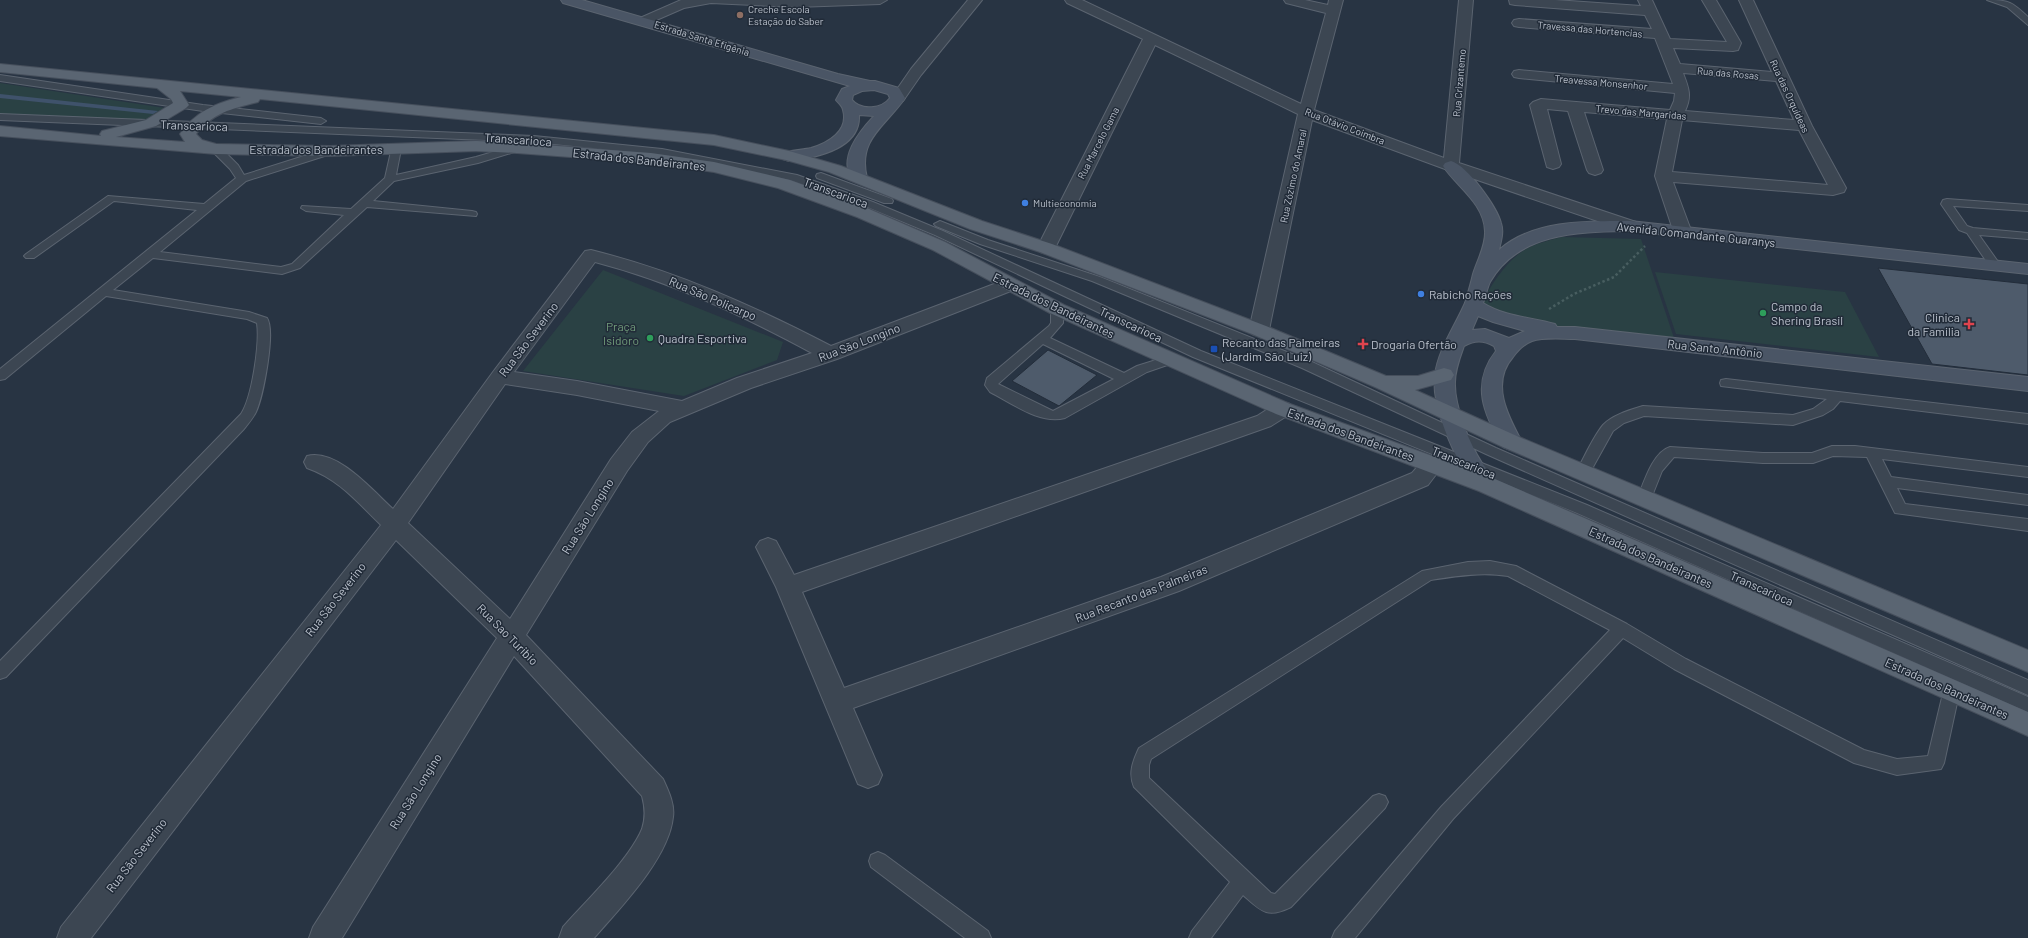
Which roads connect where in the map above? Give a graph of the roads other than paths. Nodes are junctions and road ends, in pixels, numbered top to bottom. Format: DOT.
graph roads {
  1 [pos="568,0"];
  2 [pos="709,0"];
  3 [pos="712,0"];
  4 [pos="880,0"];
  5 [pos="975,0"];
  6 [pos="1072,0"];
  7 [pos="1291,0"];
  8 [pos="1466,0"];
  9 [pos="1709,0"];
  10 [pos="1746,0"];
  11 [pos="1991,0"];
  12 [pos="1515,1"];
  13 [pos="1335,5"];
  14 [pos="1647,6"];
  15 [pos="645,21"];
  16 [pos="2028,22"];
  17 [pos="1519,23"];
  18 [pos="1151,38"];
  19 [pos="1662,39"];
  20 [pos="0,68"];
  21 [pos="1676,68"];
  22 [pos="916,72"];
  23 [pos="1519,74"];
  24 [pos="1781,77"];
  25 [pos="0,78"];
  26 [pos="835,78"];
  27 [pos="161,84"];
  28 [pos="867,85"];
  29 [pos="883,86"];
  30 [pos="1682,89"];
  31 [pos="278,95"];
  32 [pos="848,102"];
  33 [pos="894,102"];
  34 [pos="182,105"];
  35 [pos="1574,106"];
  36 [pos="217,109"];
  37 [pos="1306,112"];
  38 [pos="1675,116"];
  39 [pos="0,117"];
  40 [pos="151,123"];
  41 [pos="194,125"];
  42 [pos="1804,126"];
  43 [pos="0,130"];
  44 [pos="71,138"];
  45 [pos="517,148"];
  46 [pos="216,149"];
  47 [pos="396,149"];
  48 [pos="330,151"];
  49 [pos="789,156"];
  50 [pos="1553,164"];
  51 [pos="1451,166"];
  52 [pos="1595,170"];
  53 [pos="1664,176"];
  54 [pos="859,178"];
  55 [pos="242,179"];
  56 [pos="390,179"];
  57 [pos="364,203"];
  58 [pos="206,208"];
  59 [pos="306,208"];
  60 [pos="2028,208"];
  61 [pos="353,213"];
  62 [pos="472,214"];
  63 [pos="1630,226"];
  64 [pos="1971,231"];
  65 [pos="1683,233"];
  66 [pos="2028,236"];
  67 [pos="1046,248"];
  68 [pos="151,254"];
  69 [pos="591,255"];
  70 [pos="30,256"];
  71 [pos="1995,266"];
  72 [pos="2028,269"];
  73 [pos="1480,283"];
  74 [pos="1009,285"];
  75 [pos="104,292"];
  76 [pos="1474,305"];
  77 [pos="1057,309"];
  78 [pos="1260,330"];
  79 [pos="1574,333"];
  80 [pos="1042,339"];
  81 [pos="1457,342"];
  82 [pos="1506,352"];
  83 [pos="830,354"];
  84 [pos="1172,359"];
  85 [pos="1016,361"];
  86 [pos="1029,367"];
  87 [pos="1444,375"];
  88 [pos="0,376"];
  89 [pos="500,377"];
  90 [pos="1123,378"];
  91 [pos="1382,382"];
  92 [pos="1726,383"];
  93 [pos="2028,384"];
  94 [pos="1078,391"];
  95 [pos="1838,396"];
  96 [pos="1092,397"];
  97 [pos="682,408"];
  98 [pos="1282,409"];
  99 [pos="2028,419"];
  100 [pos="1455,425"];
  101 [pos="1511,442"];
  102 [pos="1872,454"];
  103 [pos="315,462"];
  104 [pos="1433,464"];
  105 [pos="1471,464"];
  106 [pos="1583,472"];
  107 [pos="2028,472"];
  108 [pos="1887,482"];
  109 [pos="1487,485"];
  110 [pos="1644,497"];
  111 [pos="2028,500"];
  112 [pos="394,525"];
  113 [pos="2028,525"];
  114 [pos="768,547"];
  115 [pos="788,587"];
  116 [pos="1621,629"];
  117 [pos="511,636"];
  118 [pos="2028,661"];
  119 [pos="0,672"];
  120 [pos="2028,688"];
  121 [pos="1952,689"];
  122 [pos="838,702"];
  123 [pos="2028,705"];
  124 [pos="2028,724"];
  125 [pos="868,775"];
  126 [pos="1379,802"];
  127 [pos="878,861"];
  128 [pos="1242,881"];
  129 [pos="72,938"];
  130 [pos="324,938"];
  131 [pos="574,938"];
  132 [pos="981,938"];
  133 [pos="1199,938"];
  134 [pos="1342,938"];
  1 -- 15 [label="street, Estrada Santa Efigênia"];
  2 -- 15 [label="street"];
  3 -- 4 [label="street"];
  5 -- 22 [label="street"];
  6 -- 18 [label="street, Rua Otávio Coimbra"];
  7 -- 13 [label="street"];
  8 -- 51 [label="street, Rua Crizantemo"];
  9 -- 19 [label="street, Travessa das Hortencias"];
  10 -- 24 [label="street, Rua das Orquídeas"];
  11 -- 16 [label="lane"];
  12 -- 14 [label="street"];
  13 -- 37 [label="street, Rua Zózimo do Amaral"];
  14 -- 19 [label="street, Rua das Rosas"];
  15 -- 26 [label="street, Estrada Santa Efigênia"];
  17 -- 19 [label="street, Travessa das Hortencias"];
  18 -- 37 [label="street, Rua Otávio Coimbra"];
  18 -- 67 [label="street, Rua Marcelo Gama"];
  19 -- 21 [label="street, Rua das Rosas"];
  20 -- 27 [label="main road"];
  21 -- 24 [label="street, Rua das Rosas"];
  21 -- 30 [label="street, Rua das Rosas"];
  22 -- 29 [label="street"];
  22 -- 33 [label="street"];
  23 -- 30 [label="street, Treavessa Monsenhor"];
  24 -- 42 [label="street, Rua das Orquídeas"];
  25 -- 34 [label="lane, Transcarioca"];
  26 -- 28 [label="street, Estrada Santa Efigênia"];
  26 -- 32 [label="street"];
  27 -- 31 [label="main road"];
  27 -- 34 [label="main road"];
  28 -- 29 [label="street, Estrada Santa Efigênia"];
  28 -- 32 [label="street"];
  29 -- 33 [label="street"];
  30 -- 38 [label="street, Rua das Rosas"];
  31 -- 36 [label="main road"];
  31 -- 49 [label="main road"];
  32 -- 33 [label="street"];
  32 -- 49 [label="street"];
  33 -- 54 [label="street"];
  34 -- 36 [label="lane, Transcarioca"];
  34 -- 40 [label="main road"];
  35 -- 38 [label="street, Trevo das Margaridas"];
  35 -- 50 [label="street, Trevo das Margaridas"];
  35 -- 52 [label="street"];
  36 -- 41 [label="main road"];
  36 -- 100 [label="lane, Transcarioca"];
  37 -- 51 [label="street, Rua Otávio Coimbra"];
  37 -- 78 [label="street, Rua Zózimo do Amaral"];
  38 -- 42 [label="street, Trevo das Margaridas"];
  38 -- 53 [label="street, Rua das Rosas"];
  39 -- 40 [label="lane, Transcarioca"];
  40 -- 41 [label="lane, Transcarioca"];
  40 -- 44 [label="main road"];
  41 -- 46 [label="main road"];
  41 -- 105 [label="lane, Transcarioca"];
  42 -- 53 [label="street, Rua das Orquídeas"];
  43 -- 44 [label="main road, Estrada dos Bandeirantes"];
  44 -- 46 [label="main road, Estrada dos Bandeirantes"];
  45 -- 47 [label="main road, Estrada dos Bandeirantes"];
  45 -- 56 [label="lane"];
  45 -- 74 [label="main road, Estrada dos Bandeirantes"];
  46 -- 48 [label="main road, Estrada dos Bandeirantes"];
  46 -- 55 [label="lane"];
  47 -- 48 [label="main road, Estrada dos Bandeirantes"];
  47 -- 56 [label="lane"];
  48 -- 55 [label="lane"];
  49 -- 54 [label="main road"];
  51 -- 63 [label="street, Rua Otávio Coimbra"];
  51 -- 73 [label="street"];
  53 -- 65 [label="street, Rua das Rosas"];
  54 -- 67 [label="main road"];
  55 -- 58 [label="lane"];
  56 -- 57 [label="lane"];
  57 -- 61 [label="lane"];
  57 -- 62 [label="lane"];
  58 -- 68 [label="lane"];
  58 -- 70 [label="lane"];
  59 -- 61 [label="lane"];
  60 -- 64 [label="lane"];
  61 -- 68 [label="lane"];
  63 -- 65 [label="street, Avenida Comandante Guaranys"];
  63 -- 73 [label="street, Avenida Comandante Guaranys"];
  64 -- 66 [label="lane"];
  64 -- 71 [label="lane"];
  65 -- 71 [label="street, Avenida Comandante Guaranys"];
  67 -- 78 [label="main road"];
  68 -- 75 [label="lane"];
  69 -- 83 [label="street, Rua São Policarpo"];
  69 -- 89 [label="street, Rua São Severino"];
  71 -- 72 [label="street, Avenida Comandante Guaranys"];
  73 -- 76 [label="street, Avenida Comandante Guaranys"];
  74 -- 77 [label="main road, Estrada dos Bandeirantes"];
  74 -- 83 [label="street, Rua São Longino"];
  75 -- 88 [label="lane"];
  75 -- 119 [label="lane"];
  76 -- 79 [label="street"];
  76 -- 81 [label="street, Avenida Comandante Guaranys"];
  77 -- 80 [label="lane"];
  77 -- 84 [label="main road, Estrada dos Bandeirantes"];
  78 -- 91 [label="main road"];
  79 -- 82 [label="street, Rua Santo Antônio"];
  79 -- 93 [label="street, Rua Santo Antônio"];
  80 -- 85 [label="lane"];
  80 -- 90 [label="lane"];
  81 -- 82 [label="street"];
  81 -- 87 [label="street, Avenida Comandante Guaranys"];
  82 -- 101 [label="street, Rua Santo Antônio"];
  83 -- 97 [label="street, Rua São Longino"];
  84 -- 90 [label="lane"];
  84 -- 98 [label="main road, Estrada dos Bandeirantes"];
  85 -- 86 [label="lane"];
  85 -- 96 [label="lane"];
  87 -- 91 [label="main road"];
  87 -- 100 [label="street, Avenida Comandante Guaranys"];
  89 -- 97 [label="street"];
  89 -- 112 [label="street, Rua São Severino"];
  90 -- 96 [label="lane"];
  91 -- 100 [label="main road"];
  92 -- 95 [label="lane"];
  94 -- 96 [label="lane"];
  95 -- 99 [label="lane"];
  95 -- 106 [label="lane"];
  97 -- 117 [label="street, Rua São Longino"];
  98 -- 104 [label="main road, Estrada dos Bandeirantes"];
  98 -- 115 [label="street"];
  100 -- 101 [label="main road"];
  100 -- 105 [label="street, Avenida Comandante Guaranys"];
  100 -- 120 [label="lane, Transcarioca"];
  101 -- 106 [label="main road"];
  102 -- 107 [label="lane"];
  102 -- 108 [label="lane"];
  102 -- 110 [label="lane"];
  103 -- 112 [label="street, Rua Sao Turibio"];
  104 -- 109 [label="main road, Estrada dos Bandeirantes"];
  104 -- 122 [label="street, Rua Recanto das Palmeiras"];
  105 -- 109 [label="street, Avenida Comandante Guaranys"];
  105 -- 123 [label="lane, Transcarioca"];
  106 -- 110 [label="main road"];
  108 -- 111 [label="lane"];
  108 -- 113 [label="lane"];
  109 -- 121 [label="main road, Estrada dos Bandeirantes"];
  110 -- 118 [label="main road"];
  112 -- 117 [label="street, Rua Sao Turibio"];
  112 -- 129 [label="street, Rua São Severino"];
  114 -- 115 [label="street"];
  115 -- 122 [label="street"];
  116 -- 121 [label="lane"];
  116 -- 128 [label="lane"];
  116 -- 134 [label="lane"];
  117 -- 130 [label="street, Rua São Longino"];
  117 -- 131 [label="street, Rua Sao Turibio"];
  121 -- 124 [label="main road, Estrada dos Bandeirantes"];
  122 -- 125 [label="street"];
  126 -- 128 [label="lane"];
  127 -- 132 [label="lane"];
  128 -- 133 [label="lane"];
}
